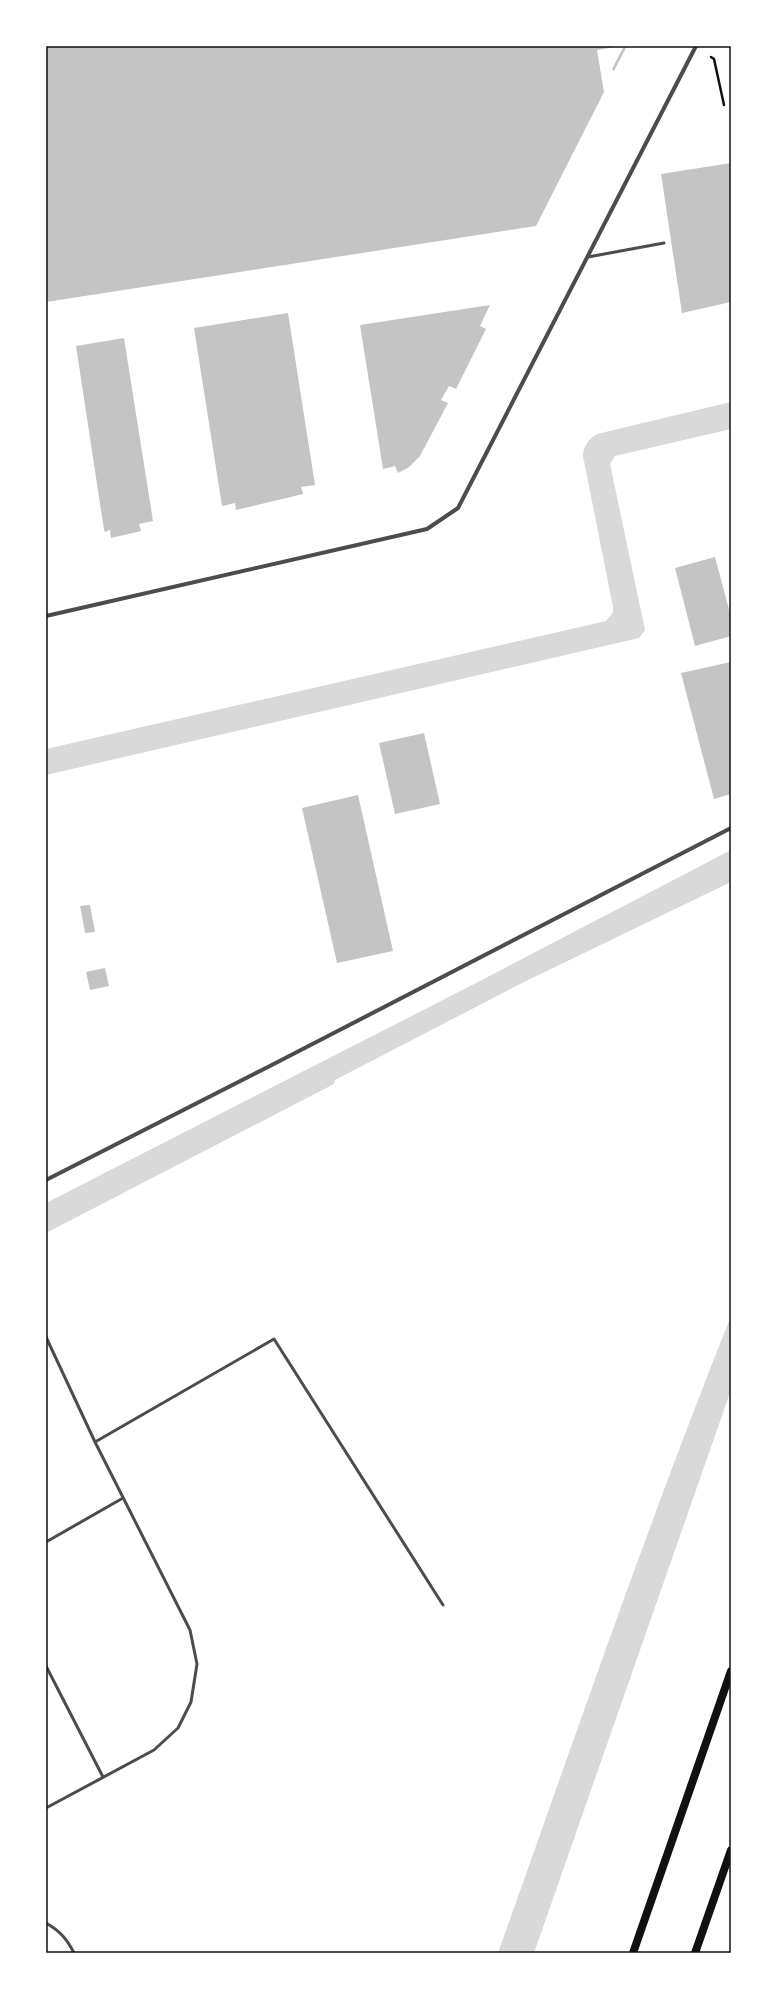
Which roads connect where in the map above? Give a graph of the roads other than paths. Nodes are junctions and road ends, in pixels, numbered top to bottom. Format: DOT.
graph roads {
  1 [pos="696,46"];
  2 [pos="664,243"];
  3 [pos="588,257"];
  4 [pos="46,616"];
  5 [pos="731,828"];
  6 [pos="46,1180"];
  7 [pos="46,1337"];
  8 [pos="95,1442"];
  9 [pos="123,1498"];
  10 [pos="46,1542"];
  11 [pos="443,1605"];
  12 [pos="46,1666"];
  13 [pos="731,1672"];
  14 [pos="103,1777"];
  15 [pos="46,1808"];
  16 [pos="731,1850"];
  17 [pos="46,1923"];
  18 [pos="74,1953"];
  19 [pos="633,1953"];
  20 [pos="695,1953"];
  1 -- 3 [label="street"];
  2 -- 3 [label="lane"];
  3 -- 4 [label="street"];
  5 -- 6 [label="street"];
  7 -- 8 [label="lane"];
  8 -- 9 [label="lane"];
  8 -- 11 [label="lane"];
  9 -- 10 [label="lane"];
  9 -- 14 [label="lane"];
  12 -- 14 [label="lane"];
  13 -- 19 [label="main road"];
  14 -- 15 [label="lane"];
  16 -- 20 [label="main road"];
  17 -- 18 [label="lane"];
}
